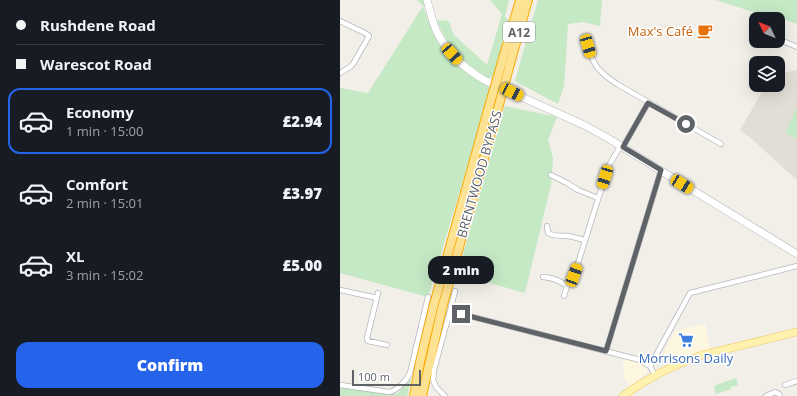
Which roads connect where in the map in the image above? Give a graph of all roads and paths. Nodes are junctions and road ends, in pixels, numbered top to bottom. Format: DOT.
graph roads {
  1 [pos="427,0"];
  2 [pos="520,0"];
  3 [pos="528,0"];
  4 [pos="340,21"];
  5 [pos="785,41"];
  6 [pos="588,46"];
  7 [pos="797,47"];
  8 [pos="506,63"];
  9 [pos="340,73"];
  10 [pos="648,103"];
  11 [pos="492,111"];
  12 [pos="721,144"];
  13 [pos="622,146"];
  14 [pos="661,170"];
  15 [pos="551,175"];
  16 [pos="598,198"];
  17 [pos="547,226"];
  18 [pos="585,240"];
  19 [pos="797,254"];
  20 [pos="797,266"];
  21 [pos="543,278"];
  22 [pos="567,286"];
  23 [pos="340,290"];
  24 [pos="455,291"];
  25 [pos="564,296"];
  26 [pos="428,297"];
  27 [pos="450,311"];
  28 [pos="797,332"];
  29 [pos="387,345"];
  30 [pos="606,351"];
  31 [pos="650,366"];
  32 [pos="656,375"];
  33 [pos="797,381"];
  34 [pos="785,385"];
  35 [pos="340,386"];
  36 [pos="414,396"];
  37 [pos="422,396"];
  38 [pos="445,396"];
  39 [pos="623,396"];
  40 [pos="766,396"];
  41 [pos="780,396"];
  1 -- 13 [label="street"];
  2 -- 8 [label="highway, BRENTWOOD BYPASS / A12"];
  3 -- 8 [label="highway, BRENTWOOD BYPASS / A12"];
  4 -- 9 [label="street"];
  5 -- 7 [label="street"];
  6 -- 10 [label="street"];
  8 -- 11 [label="highway, BRENTWOOD BYPASS / A12, bridge"];
  10 -- 12 [label="street"];
  10 -- 13 [label="street"];
  11 -- 36 [label="highway, BRENTWOOD BYPASS / A12"];
  11 -- 37 [label="highway, BRENTWOOD BYPASS / A12"];
  13 -- 14 [label="street"];
  13 -- 16 [label="street"];
  14 -- 19 [label="street"];
  14 -- 30 [label="street"];
  15 -- 16 [label="street"];
  16 -- 18 [label="street"];
  17 -- 18 [label="street"];
  18 -- 22 [label="street"];
  20 -- 31 [label="street"];
  21 -- 22 [label="street"];
  22 -- 25 [label="street"];
  23 -- 29 [label="street"];
  24 -- 27 [label="street"];
  26 -- 35 [label="street"];
  27 -- 30 [label="street"];
  27 -- 38 [label="street"];
  28 -- 32 [label="main road"];
  30 -- 31 [label="street"];
  31 -- 32 [label="street"];
  32 -- 39 [label="main road"];
  33 -- 34 [label="street"];
  40 -- 41 [label="street"];
}
